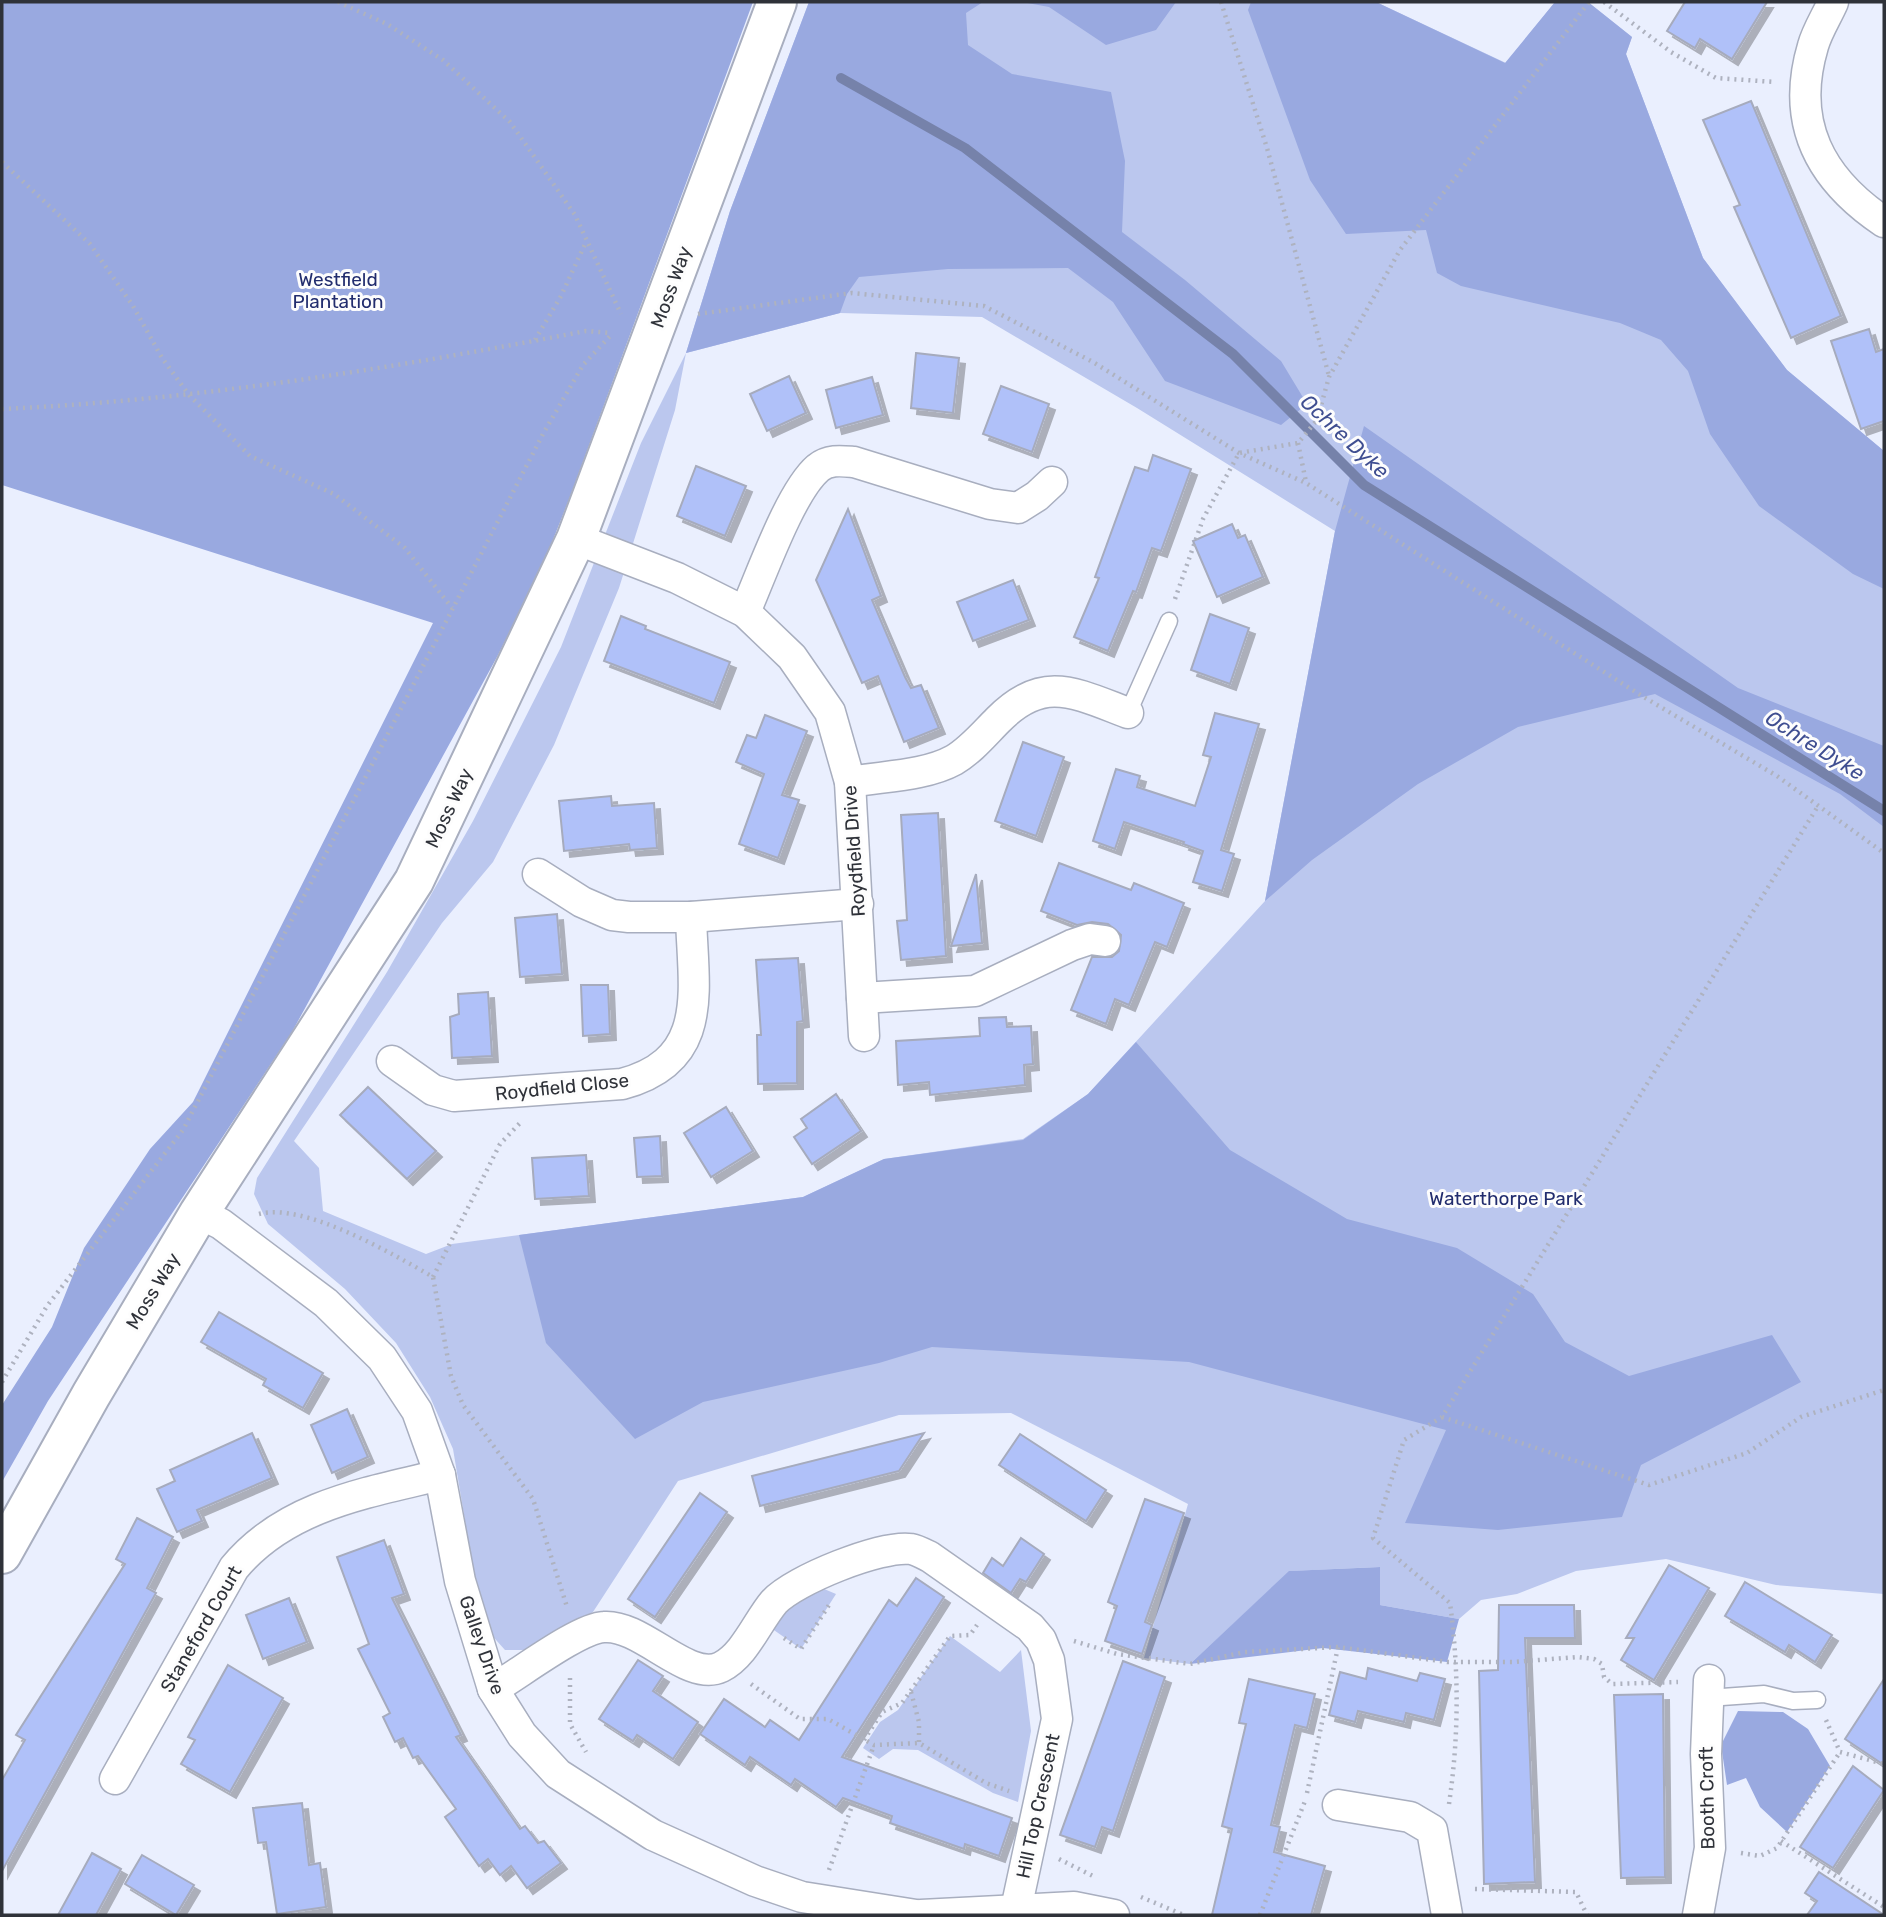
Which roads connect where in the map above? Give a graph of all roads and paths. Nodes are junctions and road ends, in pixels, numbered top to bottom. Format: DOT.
graph roads {
  1 [pos="338,2"];
  2 [pos="777,2"];
  3 [pos="1221,2"];
  4 [pos="1589,2"];
  5 [pos="1604,2"];
  6 [pos="1833,2"];
  7 [pos="1807,79"];
  8 [pos="2,162"];
  9 [pos="1884,222"];
  10 [pos="587,242"];
  11 [pos="642,320"];
  12 [pos="618,327"];
  13 [pos="613,333"];
  14 [pos="535,341"];
  15 [pos="1329,377"];
  16 [pos="189,395"];
  17 [pos="2,409"];
  18 [pos="1298,443"];
  19 [pos="1239,453"];
  20 [pos="1052,482"];
  21 [pos="1306,483"];
  22 [pos="576,540"];
  23 [pos="452,608"];
  24 [pos="745,612"];
  25 [pos="1169,621"];
  26 [pos="1128,713"];
  27 [pos="850,782"];
  28 [pos="1818,806"];
  29 [pos="1884,853"];
  30 [pos="538,874"];
  31 [pos="858,904"];
  32 [pos="691,917"];
  33 [pos="1105,941"];
  34 [pos="862,998"];
  35 [pos="864,1036"];
  36 [pos="392,1061"];
  37 [pos="552,1089"];
  38 [pos="210,1219"];
  39 [pos="433,1277"];
  40 [pos="2,1382"];
  41 [pos="1884,1390"];
  42 [pos="1442,1417"];
  43 [pos="440,1475"];
  44 [pos="2,1554"];
  45 [pos="994,1602"];
  46 [pos="1030,1627"];
  47 [pos="573,1637"];
  48 [pos="1338,1647"];
  49 [pos="1458,1662"];
  50 [pos="725,1665"];
  51 [pos="494,1689"];
  52 [pos="1709,1689"];
  53 [pos="911,1692"];
  54 [pos="1817,1700"];
  55 [pos="864,1740"];
  56 [pos="919,1743"];
  57 [pos="874,1745"];
  58 [pos="1840,1752"];
  59 [pos="587,1755"];
  60 [pos="1884,1764"];
  61 [pos="115,1779"];
  62 [pos="1305,1800"];
  63 [pos="1039,1802"];
  64 [pos="1338,1805"];
  65 [pos="1432,1830"];
  66 [pos="1781,1841"];
  67 [pos="1710,1848"];
  68 [pos="1445,1902"];
  69 [pos="806,1904"];
  70 [pos="1884,1907"];
  71 [pos="1016,1909"];
  72 [pos="918,1915"];
  73 [pos="1114,1915"];
  74 [pos="1260,1915"];
  75 [pos="1587,1915"];
  76 [pos="1698,1915"];
  1 -- 10 [label="path"];
  2 -- 11 [label="street, Moss Way"];
  3 -- 15 [label="path"];
  4 -- 15 [label="path"];
  5 -- 7 [label="path"];
  6 -- 7 [label="street"];
  7 -- 9 [label="street"];
  8 -- 16 [label="path"];
  10 -- 11 [label="path"];
  10 -- 14 [label="path"];
  11 -- 19 [label="path"];
  11 -- 22 [label="street, Moss Way"];
  12 -- 13 [label="path"];
  13 -- 14 [label="path"];
  13 -- 23 [label="path"];
  14 -- 16 [label="path"];
  15 -- 18 [label="path"];
  16 -- 17 [label="path"];
  16 -- 23 [label="path"];
  18 -- 19 [label="path"];
  18 -- 21 [label="path"];
  19 -- 21 [label="path"];
  19 -- 25 [label="path"];
  20 -- 24 [label="street"];
  21 -- 28 [label="path"];
  22 -- 24 [label="street, Roydfield Drive"];
  22 -- 38 [label="street, Moss Way"];
  23 -- 40 [label="path"];
  24 -- 27 [label="street, Roydfield Drive"];
  25 -- 26 [label="lane"];
  26 -- 27 [label="street"];
  27 -- 31 [label="street, Roydfield Drive"];
  28 -- 29 [label="path"];
  28 -- 42 [label="path"];
  30 -- 32 [label="street"];
  31 -- 32 [label="street"];
  31 -- 34 [label="street, Roydfield Drive"];
  32 -- 37 [label="street, Roydfield Close"];
  33 -- 34 [label="street"];
  34 -- 35 [label="street, Roydfield Drive"];
  36 -- 37 [label="street, Roydfield Close"];
  37 -- 39 [label="path"];
  38 -- 39 [label="path"];
  38 -- 43 [label="street, Galley Drive"];
  38 -- 44 [label="street, Moss Way"];
  39 -- 47 [label="path"];
  41 -- 42 [label="path"];
  42 -- 49 [label="path"];
  43 -- 51 [label="street, Galley Drive"];
  43 -- 61 [label="street, Staneford Court"];
  45 -- 46 [label="street, Hill Top Crescent"];
  45 -- 50 [label="street, Hill Top Crescent"];
  45 -- 53 [label="path"];
  46 -- 48 [label="path"];
  46 -- 63 [label="street, Hill Top Crescent"];
  47 -- 50 [label="street"];
  47 -- 51 [label="street"];
  47 -- 59 [label="path"];
  48 -- 49 [label="path"];
  48 -- 62 [label="path"];
  49 -- 52 [label="path"];
  49 -- 65 [label="path"];
  50 -- 55 [label="path"];
  51 -- 69 [label="street, Galley Drive"];
  52 -- 54 [label="lane"];
  52 -- 67 [label="street, Booth Croft"];
  53 -- 55 [label="path"];
  53 -- 56 [label="path"];
  54 -- 58 [label="path"];
  55 -- 57 [label="path"];
  56 -- 57 [label="path"];
  56 -- 63 [label="path"];
  57 -- 69 [label="path"];
  58 -- 60 [label="path"];
  58 -- 66 [label="path"];
  62 -- 64 [label="path"];
  62 -- 74 [label="path"];
  63 -- 71 [label="street, Hill Top Crescent"];
  64 -- 65 [label="street"];
  65 -- 68 [label="street"];
  66 -- 67 [label="path"];
  66 -- 70 [label="path"];
  67 -- 76 [label="street, Booth Croft"];
  68 -- 75 [label="path"];
  69 -- 72 [label="street, Galley Drive"];
  71 -- 72 [label="street, Galley Drive"];
  71 -- 73 [label="street, Galley Drive"];
}
